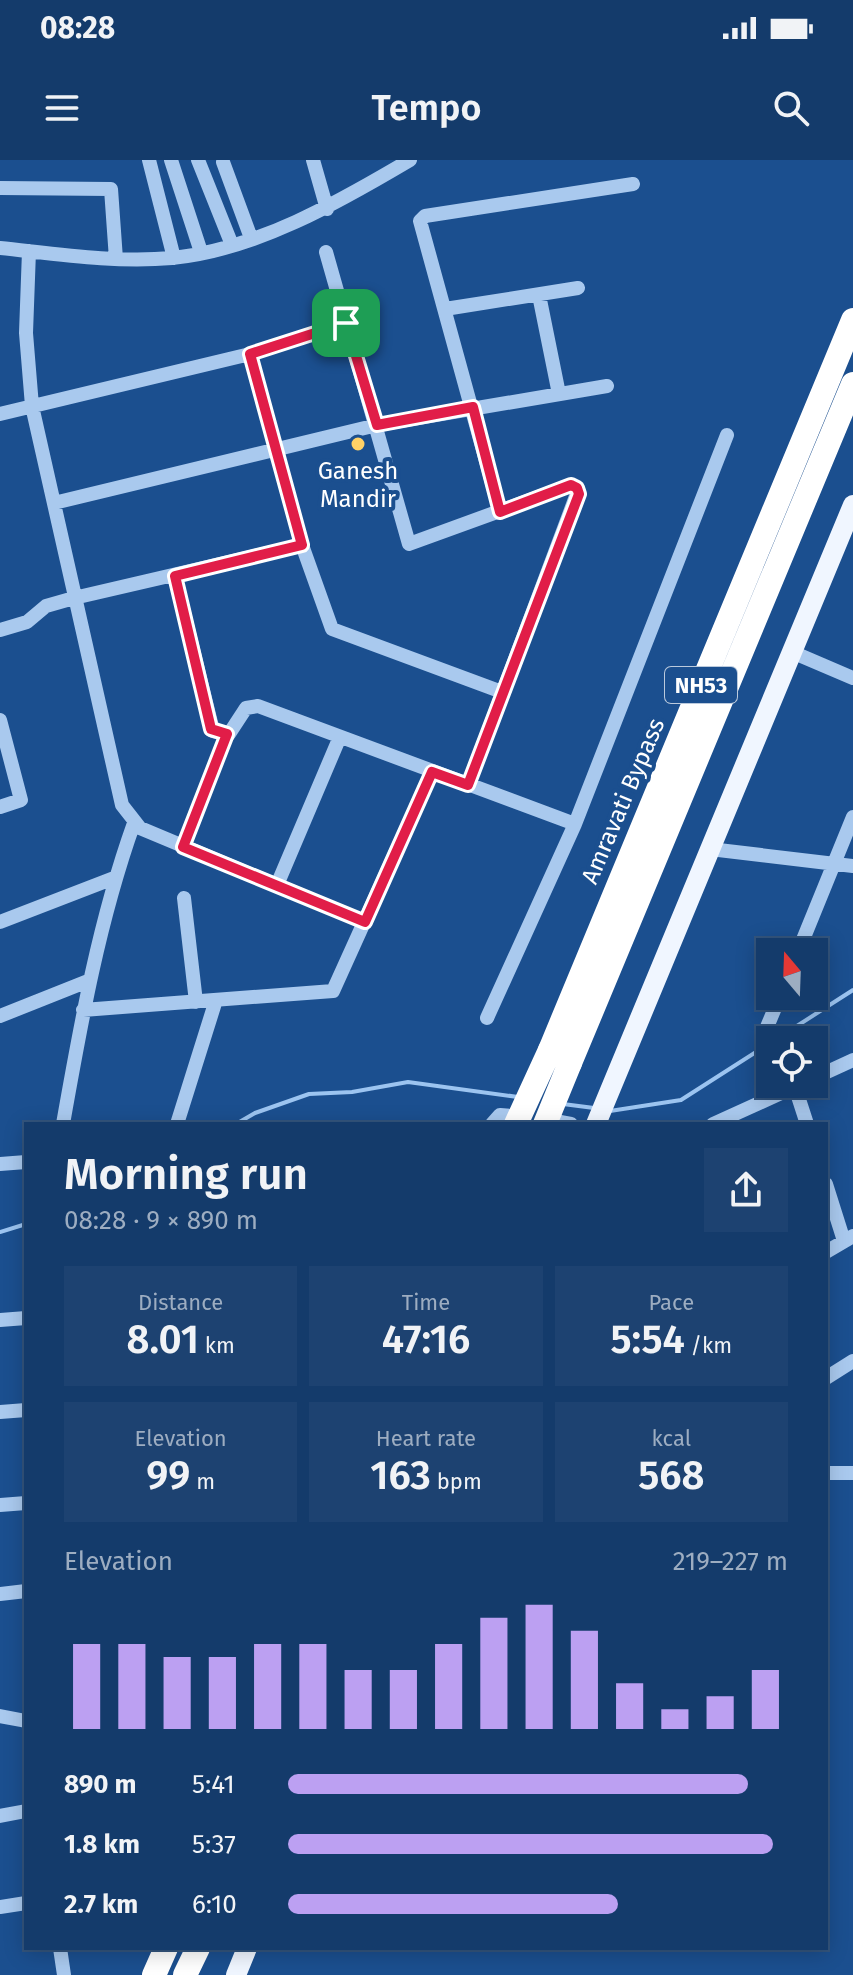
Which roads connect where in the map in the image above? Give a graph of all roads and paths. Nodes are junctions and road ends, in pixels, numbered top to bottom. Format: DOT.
graph roads {
  1 [pos="149,160"];
  2 [pos="171,160"];
  3 [pos="198,160"];
  4 [pos="313,160"];
  5 [pos="410,160"];
  6 [pos="223,162"];
  7 [pos="633,184"];
  8 [pos="0,188"];
  9 [pos="327,209"];
  10 [pos="251,238"];
  11 [pos="232,245"];
  12 [pos="0,248"];
  13 [pos="29,251"];
  14 [pos="201,252"];
  15 [pos="326,252"];
  16 [pos="174,258"];
  17 [pos="116,259"];
  18 [pos="578,288"];
  19 [pos="539,295"];
  20 [pos="445,309"];
  21 [pos="853,320"];
  22 [pos="346,323"];
  23 [pos="250,354"];
  24 [pos="853,384"];
  25 [pos="607,386"];
  26 [pos="559,394"];
  27 [pos="32,406"];
  28 [pos="473,407"];
  29 [pos="0,414"];
  30 [pos="377,425"];
  31 [pos="727,435"];
  32 [pos="276,448"];
  33 [pos="54,503"];
  34 [pos="853,505"];
  35 [pos="500,512"];
  36 [pos="302,545"];
  37 [pos="175,576"];
  38 [pos="74,598"];
  39 [pos="0,630"];
  40 [pos="792,652"];
  41 [pos="853,678"];
  42 [pos="502,692"];
  43 [pos="0,720"];
  44 [pos="227,734"];
  45 [pos="339,739"];
  46 [pos="432,772"];
  47 [pos="677,774"];
  48 [pos="468,785"];
  49 [pos="0,807"];
  50 [pos="853,817"];
  51 [pos="134,823"];
  52 [pos="575,824"];
  53 [pos="183,847"];
  54 [pos="710,849"];
  55 [pos="833,864"];
  56 [pos="853,866"];
  57 [pos="114,878"];
  58 [pos="277,885"];
  59 [pos="184,898"];
  60 [pos="0,922"];
  61 [pos="365,922"];
  62 [pos="804,938"];
  63 [pos="88,981"];
  64 [pos="216,1000"];
  65 [pos="196,1002"];
  66 [pos="83,1010"];
  67 [pos="0,1017"];
  68 [pos="487,1018"];
  69 [pos="853,1060"];
  70 [pos="828,1072"];
  71 [pos="770,1098"];
  72 [pos="801,1098"];
  73 [pos="63,1122"];
  74 [pos="178,1122"];
  75 [pos="494,1122"];
  76 [pos="517,1122"];
  77 [pos="546,1122"];
  78 [pos="568,1122"];
  79 [pos="597,1122"];
  80 [pos="717,1122"];
  81 [pos="807,1122"];
  82 [pos="24,1162"];
  83 [pos="0,1164"];
  84 [pos="828,1189"];
  85 [pos="848,1238"];
  86 [pos="828,1251"];
  87 [pos="24,1318"];
  88 [pos="0,1320"];
  89 [pos="853,1361"];
  90 [pos="828,1377"];
  91 [pos="24,1410"];
  92 [pos="0,1412"];
  93 [pos="828,1473"];
  94 [pos="853,1473"];
  95 [pos="24,1503"];
  96 [pos="0,1505"];
  97 [pos="24,1591"];
  98 [pos="0,1594"];
  99 [pos="0,1716"];
  100 [pos="24,1721"];
  101 [pos="24,1811"];
  102 [pos="0,1816"];
  103 [pos="24,1903"];
  104 [pos="0,1907"];
  105 [pos="60,1950"];
  106 [pos="165,1950"];
  107 [pos="197,1950"];
  108 [pos="246,1950"];
  109 [pos="64,1975"];
  110 [pos="154,1975"];
  111 [pos="185,1975"];
  112 [pos="236,1975"];
  1 -- 16 [label="street"];
  2 -- 14 [label="street"];
  3 -- 11 [label="street"];
  4 -- 9 [label="street"];
  5 -- 9 [label="street"];
  6 -- 10 [label="street"];
  7 -- 20 [label="street"];
  8 -- 17 [label="street"];
  9 -- 10 [label="street"];
  10 -- 11 [label="street"];
  11 -- 14 [label="street"];
  12 -- 13 [label="street"];
  13 -- 17 [label="street"];
  13 -- 27 [label="street"];
  14 -- 16 [label="street"];
  15 -- 22 [label="street"];
  16 -- 17 [label="street"];
  18 -- 19 [label="street"];
  19 -- 20 [label="street"];
  19 -- 26 [label="street"];
  20 -- 28 [label="street"];
  21 -- 47 [label="highway, Amravati Bypass / NH53"];
  22 -- 23 [label="street"];
  22 -- 30 [label="street"];
  23 -- 27 [label="street"];
  23 -- 32 [label="street"];
  24 -- 47 [label="highway, Amravati Bypass / NH53"];
  25 -- 26 [label="street"];
  26 -- 28 [label="street"];
  27 -- 29 [label="street"];
  27 -- 33 [label="street"];
  28 -- 30 [label="street"];
  28 -- 35 [label="street"];
  30 -- 32 [label="street"];
  30 -- 35 [label="street"];
  31 -- 52 [label="street"];
  32 -- 33 [label="street"];
  32 -- 36 [label="street"];
  33 -- 38 [label="street"];
  34 -- 40 [label="main road"];
  35 -- 42 [label="street"];
  36 -- 37 [label="street"];
  36 -- 42 [label="street"];
  37 -- 38 [label="street"];
  37 -- 44 [label="street"];
  38 -- 39 [label="street"];
  38 -- 51 [label="street"];
  40 -- 41 [label="street"];
  40 -- 54 [label="main road"];
  42 -- 48 [label="street"];
  43 -- 49 [label="street"];
  44 -- 45 [label="street"];
  44 -- 53 [label="street"];
  45 -- 46 [label="street"];
  45 -- 58 [label="street"];
  46 -- 48 [label="street"];
  46 -- 61 [label="street"];
  47 -- 76 [label="highway, Amravati Bypass / NH53, bridge"];
  47 -- 77 [label="highway, Amravati Bypass / NH53, bridge"];
  48 -- 52 [label="street"];
  50 -- 55 [label="street"];
  51 -- 53 [label="street"];
  51 -- 57 [label="street"];
  52 -- 68 [label="street"];
  53 -- 58 [label="street"];
  54 -- 55 [label="street"];
  54 -- 79 [label="main road"];
  55 -- 56 [label="street"];
  55 -- 62 [label="street"];
  57 -- 60 [label="street"];
  57 -- 63 [label="street"];
  58 -- 61 [label="street"];
  59 -- 65 [label="street"];
  61 -- 64 [label="street"];
  63 -- 66 [label="street"];
  63 -- 67 [label="street"];
  64 -- 65 [label="street"];
  64 -- 74 [label="street"];
  65 -- 66 [label="street"];
  66 -- 73 [label="street"];
  69 -- 70 [label="street"];
  71 -- 80 [label="street"];
  72 -- 81 [label="street"];
  75 -- 78 [label="street"];
  82 -- 83 [label="street"];
  84 -- 85 [label="street"];
  85 -- 86 [label="street"];
  87 -- 88 [label="street"];
  89 -- 90 [label="street"];
  91 -- 92 [label="street"];
  93 -- 94 [label="street"];
  95 -- 96 [label="street"];
  97 -- 98 [label="street"];
  99 -- 100 [label="street"];
  101 -- 102 [label="street"];
  103 -- 104 [label="street"];
  105 -- 109 [label="street"];
  106 -- 110 [label="highway"];
  107 -- 111 [label="highway"];
  108 -- 112 [label="main road"];
}
